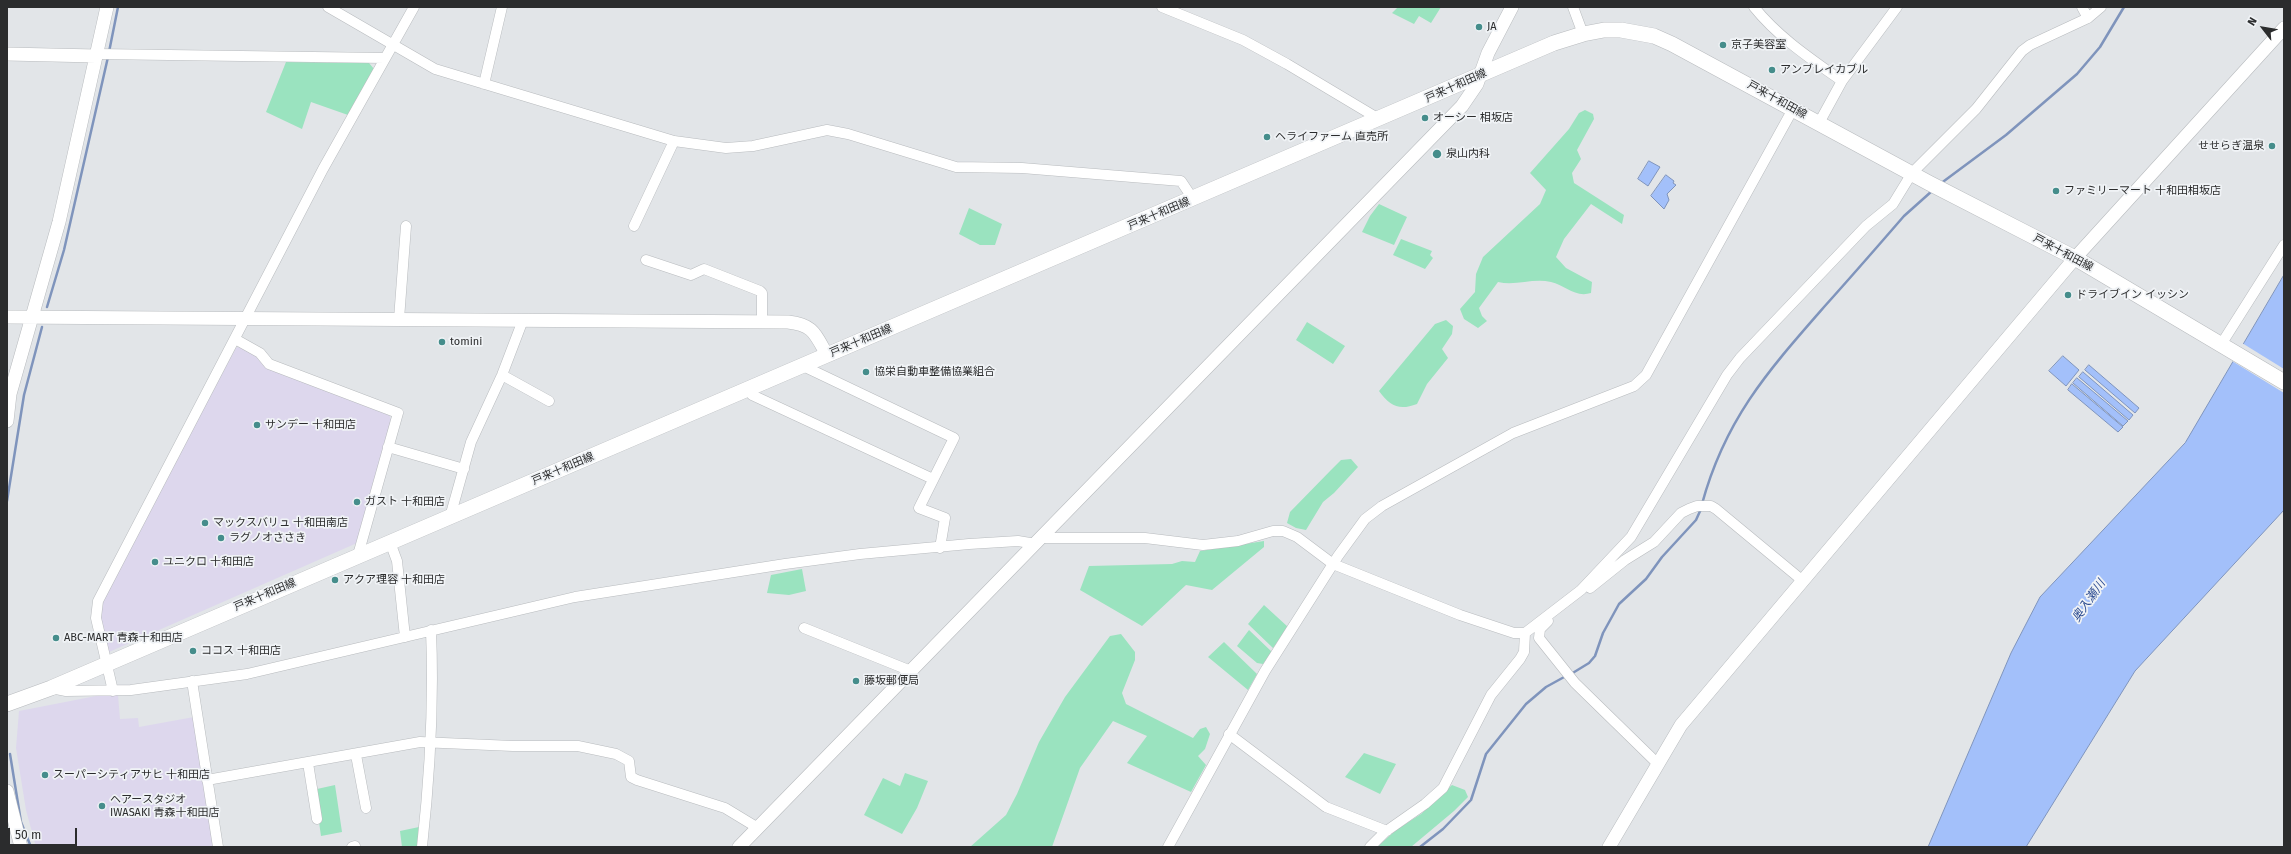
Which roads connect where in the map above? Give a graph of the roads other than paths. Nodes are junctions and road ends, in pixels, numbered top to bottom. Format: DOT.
graph roads {
  1 [pos="107,7"];
  2 [pos="328,7"];
  3 [pos="414,7"];
  4 [pos="502,7"];
  5 [pos="1162,7"];
  6 [pos="1512,7"];
  7 [pos="1573,7"];
  8 [pos="1754,7"];
  9 [pos="1897,7"];
  10 [pos="2082,7"];
  11 [pos="2101,7"];
  12 [pos="2088,18"];
  13 [pos="2284,28"];
  14 [pos="1583,34"];
  15 [pos="393,44"];
  16 [pos="7,54"];
  17 [pos="102,54"];
  18 [pos="385,58"];
  19 [pos="1482,74"];
  20 [pos="1842,81"];
  21 [pos="484,84"];
  22 [pos="1794,109"];
  23 [pos="1380,119"];
  24 [pos="1819,123"];
  25 [pos="674,141"];
  26 [pos="1912,173"];
  27 [pos="1193,199"];
  28 [pos="406,226"];
  29 [pos="634,226"];
  30 [pos="2284,244"];
  31 [pos="2075,258"];
  32 [pos="646,260"];
  33 [pos="7,317"];
  34 [pos="32,317"];
  35 [pos="244,319"];
  36 [pos="399,319"];
  37 [pos="523,320"];
  38 [pos="762,321"];
  39 [pos="235,340"];
  40 [pos="2224,344"];
  41 [pos="827,355"];
  42 [pos="803,366"];
  43 [pos="502,375"];
  44 [pos="2284,382"];
  45 [pos="750,389"];
  46 [pos="549,401"];
  47 [pos="7,421"];
  48 [pos="388,447"];
  49 [pos="464,469"];
  50 [pos="933,479"];
  51 [pos="450,517"];
  52 [pos="1039,541"];
  53 [pos="390,542"];
  54 [pos="940,548"];
  55 [pos="358,555"];
  56 [pos="1333,564"];
  57 [pos="1803,581"];
  58 [pos="1578,593"];
  59 [pos="1554,611"];
  60 [pos="804,628"];
  61 [pos="430,630"];
  62 [pos="1525,633"];
  63 [pos="406,636"];
  64 [pos="105,664"];
  65 [pos="911,671"];
  66 [pos="192,681"];
  67 [pos="51,688"];
  68 [pos="113,691"];
  69 [pos="7,704"];
  70 [pos="1229,734"];
  71 [pos="431,742"];
  72 [pos="356,755"];
  73 [pos="308,763"];
  74 [pos="1658,764"];
  75 [pos="207,780"];
  76 [pos="7,791"];
  77 [pos="366,808"];
  78 [pos="318,819"];
  79 [pos="758,828"];
  80 [pos="1387,831"];
  81 [pos="22,847"];
  82 [pos="218,847"];
  83 [pos="422,847"];
  84 [pos="739,847"];
  85 [pos="1168,847"];
  86 [pos="1370,847"];
  87 [pos="1609,847"];
  1 -- 17 [label="street"];
  2 -- 15 [label="street"];
  3 -- 15 [label="street"];
  4 -- 21 [label="street"];
  5 -- 23 [label="street"];
  6 -- 19 [label="street"];
  7 -- 14 [label="street"];
  8 -- 20 [label="street"];
  9 -- 20 [label="street"];
  10 -- 12 [label="street"];
  11 -- 12 [label="street"];
  12 -- 26 [label="street"];
  13 -- 31 [label="street"];
  14 -- 19 [label="main road, 戸来十和田線"];
  14 -- 22 [label="main road, 戸来十和田線"];
  15 -- 18 [label="street"];
  15 -- 21 [label="street"];
  16 -- 17 [label="street"];
  17 -- 18 [label="street"];
  17 -- 34 [label="street"];
  18 -- 35 [label="street"];
  19 -- 23 [label="main road, 戸来十和田線"];
  19 -- 52 [label="street"];
  20 -- 24 [label="street"];
  21 -- 25 [label="street"];
  22 -- 24 [label="main road, 戸来十和田線"];
  22 -- 56 [label="street"];
  23 -- 27 [label="main road, 戸来十和田線"];
  24 -- 26 [label="main road, 戸来十和田線"];
  25 -- 27 [label="street"];
  25 -- 29 [label="street"];
  26 -- 31 [label="main road, 戸来十和田線"];
  26 -- 58 [label="street"];
  27 -- 41 [label="main road, 戸来十和田線"];
  28 -- 36 [label="street"];
  30 -- 40 [label="street"];
  31 -- 40 [label="main road, 戸来十和田線"];
  31 -- 57 [label="street"];
  32 -- 38 [label="street"];
  33 -- 34 [label="street"];
  34 -- 35 [label="street"];
  34 -- 47 [label="street"];
  35 -- 36 [label="street"];
  35 -- 39 [label="street"];
  36 -- 37 [label="street"];
  37 -- 38 [label="street"];
  37 -- 43 [label="street"];
  38 -- 41 [label="street"];
  39 -- 48 [label="street"];
  39 -- 64 [label="street"];
  40 -- 44 [label="main road, 戸来十和田線"];
  41 -- 42 [label="main road, 戸来十和田線"];
  42 -- 45 [label="main road, 戸来十和田線"];
  42 -- 50 [label="street"];
  43 -- 46 [label="street"];
  43 -- 49 [label="street"];
  45 -- 50 [label="street"];
  45 -- 51 [label="main road, 戸来十和田線"];
  48 -- 49 [label="street"];
  48 -- 55 [label="street"];
  49 -- 51 [label="street"];
  50 -- 54 [label="street"];
  51 -- 53 [label="main road, 戸来十和田線"];
  52 -- 54 [label="street"];
  52 -- 56 [label="street"];
  52 -- 65 [label="street"];
  53 -- 55 [label="main road, 戸来十和田線"];
  53 -- 63 [label="street"];
  54 -- 61 [label="street"];
  55 -- 64 [label="main road, 戸来十和田線"];
  56 -- 62 [label="street"];
  56 -- 70 [label="street"];
  57 -- 58 [label="street"];
  57 -- 74 [label="street"];
  58 -- 59 [label="street"];
  59 -- 62 [label="street"];
  59 -- 74 [label="street"];
  60 -- 65 [label="street"];
  61 -- 63 [label="street"];
  61 -- 71 [label="street"];
  62 -- 80 [label="street"];
  63 -- 66 [label="street"];
  64 -- 67 [label="main road, 戸来十和田線"];
  64 -- 68 [label="street"];
  65 -- 79 [label="street"];
  66 -- 68 [label="street"];
  66 -- 75 [label="street"];
  67 -- 68 [label="street"];
  67 -- 69 [label="main road, 戸来十和田線"];
  70 -- 80 [label="street"];
  70 -- 85 [label="street"];
  71 -- 72 [label="street"];
  71 -- 79 [label="street"];
  71 -- 83 [label="street"];
  72 -- 73 [label="street"];
  72 -- 77 [label="street"];
  73 -- 75 [label="street"];
  73 -- 78 [label="street"];
  74 -- 87 [label="street"];
  75 -- 82 [label="street"];
  76 -- 81 [label="street"];
  79 -- 84 [label="street"];
  80 -- 86 [label="street"];
}
